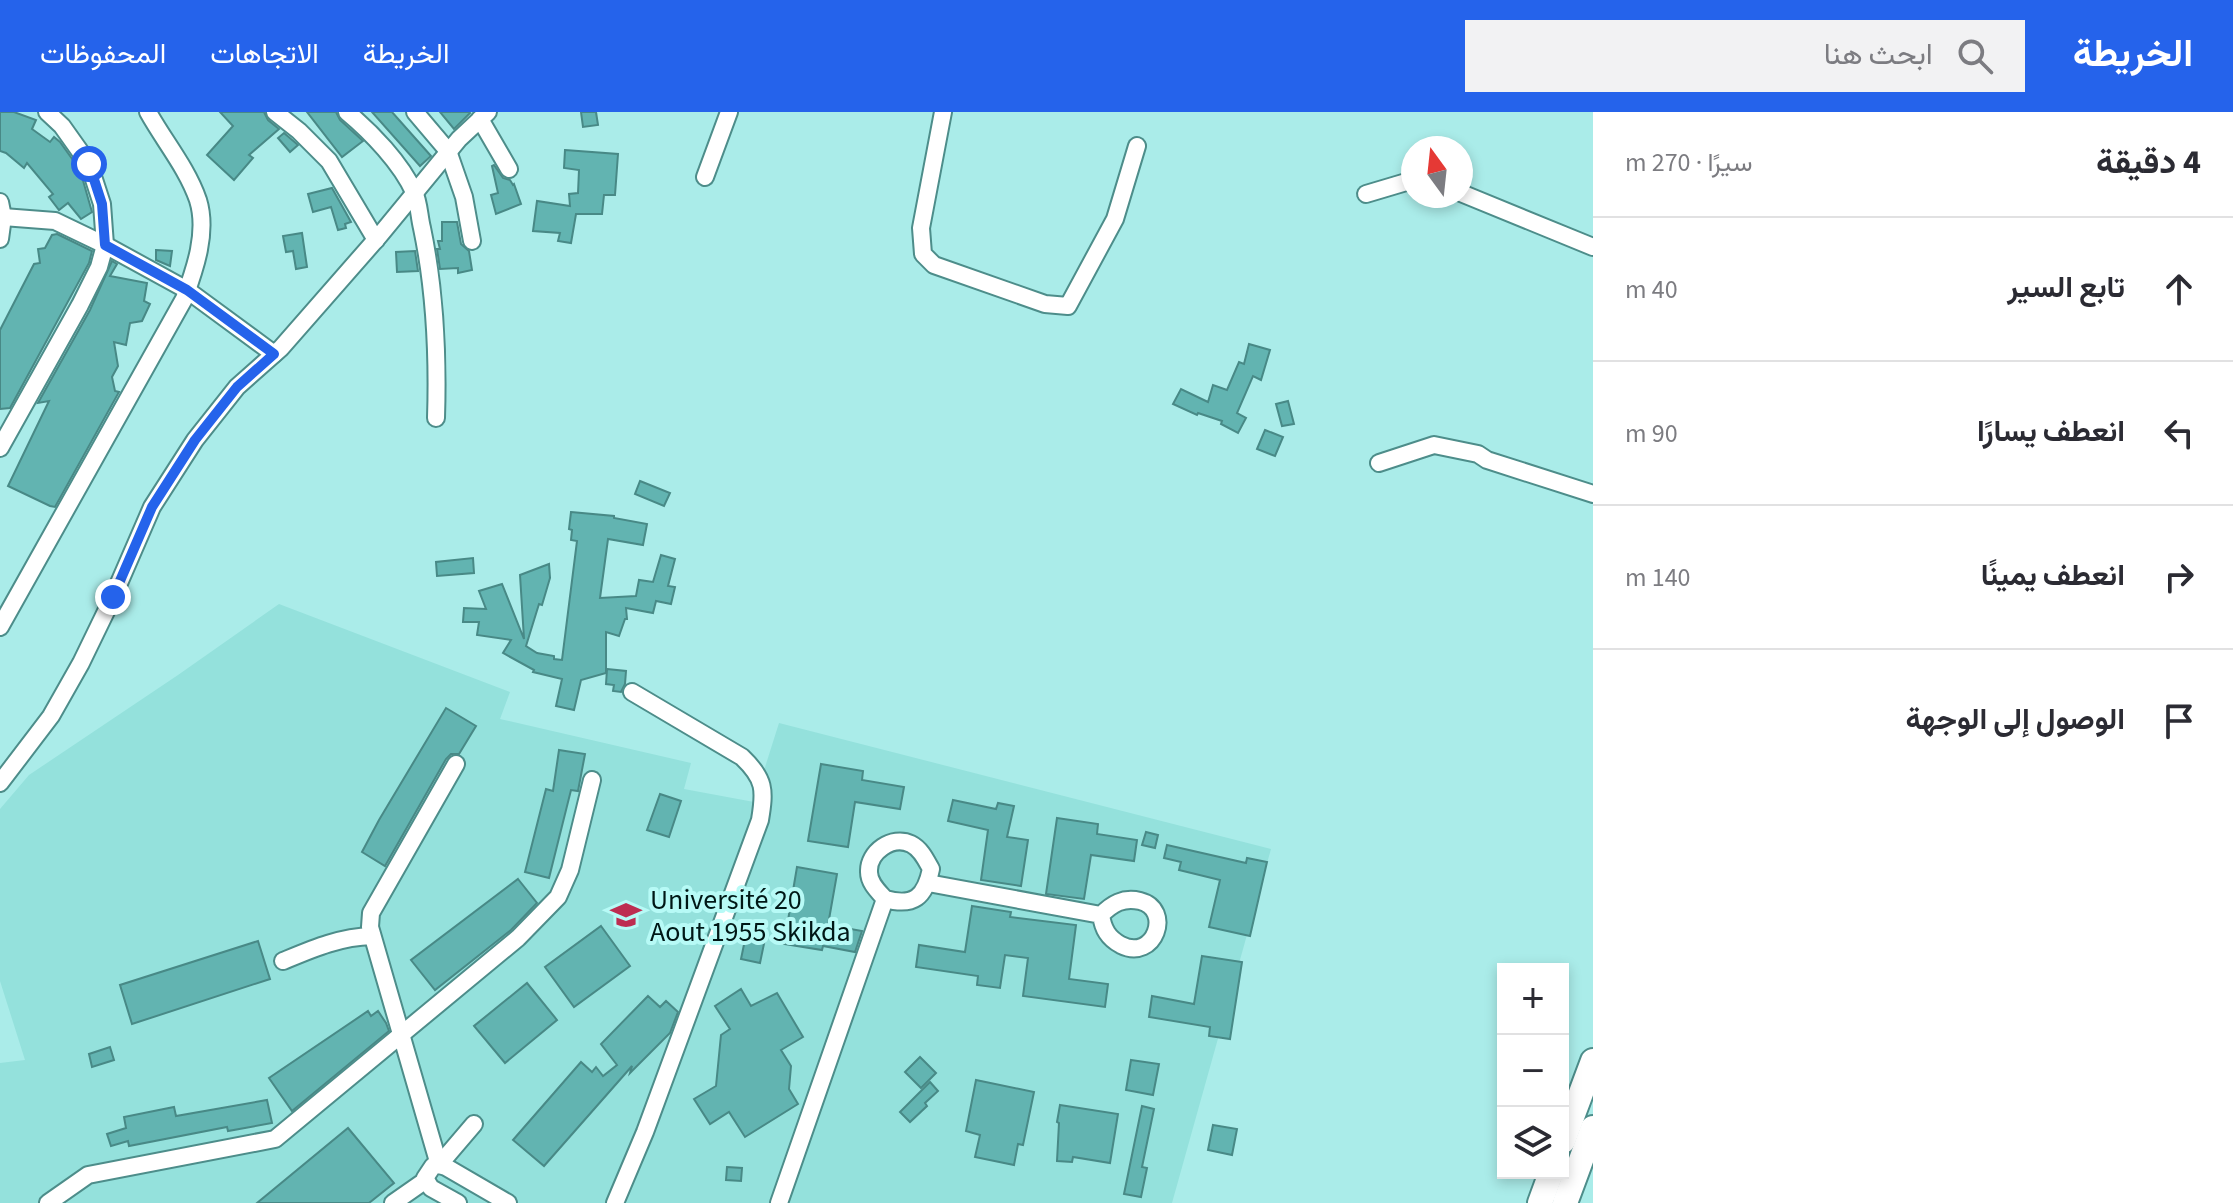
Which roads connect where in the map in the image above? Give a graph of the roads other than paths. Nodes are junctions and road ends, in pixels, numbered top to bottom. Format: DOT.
graph roads {
  1 [pos="47,112"];
  2 [pos="148,112"];
  3 [pos="275,112"];
  4 [pos="347,112"];
  5 [pos="415,112"];
  6 [pos="729,112"];
  7 [pos="943,112"];
  8 [pos="484,114"];
  9 [pos="1137,146"];
  10 [pos="448,151"];
  11 [pos="509,169"];
  12 [pos="705,177"];
  13 [pos="1401,184"];
  14 [pos="415,193"];
  15 [pos="1366,194"];
  16 [pos="1473,198"];
  17 [pos="2,209"];
  18 [pos="0,239"];
  19 [pos="376,240"];
  20 [pos="472,241"];
  21 [pos="105,245"];
  22 [pos="1593,247"];
  23 [pos="187,290"];
  24 [pos="274,354"];
  25 [pos="436,418"];
  26 [pos="0,448"];
  27 [pos="1379,463"];
  28 [pos="1593,494"];
  29 [pos="0,627"];
  30 [pos="632,692"];
  31 [pos="456,764"];
  32 [pos="592,780"];
  33 [pos="0,783"];
  34 [pos="928,883"];
  35 [pos="885,899"];
  36 [pos="1101,915"];
  37 [pos="372,936"];
  38 [pos="283,961"];
  39 [pos="401,1035"];
  40 [pos="1593,1061"];
  41 [pos="474,1124"];
  42 [pos="1569,1125"];
  43 [pos="1593,1128"];
  44 [pos="439,1165"];
  45 [pos="1549,1179"];
  46 [pos="426,1180"];
  47 [pos="48,1203"];
  48 [pos="393,1203"];
  49 [pos="458,1203"];
  50 [pos="508,1203"];
  51 [pos="615,1203"];
  52 [pos="779,1203"];
  53 [pos="1540,1203"];
  54 [pos="1565,1203"];
  1 -- 21 [label="street"];
  2 -- 23 [label="street"];
  3 -- 19 [label="street"];
  4 -- 14 [label="street"];
  5 -- 10 [label="street"];
  6 -- 12 [label="street"];
  7 -- 9 [label="street"];
  8 -- 10 [label="street"];
  8 -- 11 [label="street"];
  10 -- 14 [label="street"];
  10 -- 20 [label="street"];
  13 -- 15 [label="street"];
  14 -- 19 [label="street"];
  14 -- 25 [label="street"];
  16 -- 22 [label="street"];
  17 -- 18 [label="street"];
  17 -- 21 [label="street"];
  19 -- 24 [label="street"];
  21 -- 23 [label="street"];
  21 -- 26 [label="street"];
  23 -- 24 [label="street"];
  23 -- 29 [label="street"];
  24 -- 33 [label="street"];
  27 -- 28 [label="street"];
  30 -- 51 [label="street"];
  31 -- 37 [label="street"];
  32 -- 39 [label="street"];
  34 -- 35 [label="street"];
  34 -- 35 [label="street"];
  34 -- 36 [label="street"];
  35 -- 52 [label="street"];
  37 -- 38 [label="street"];
  37 -- 39 [label="street"];
  39 -- 44 [label="street"];
  39 -- 47 [label="street"];
  40 -- 42 [label="highway"];
  41 -- 44 [label="street"];
  43 -- 54 [label="highway"];
  44 -- 46 [label="street"];
  44 -- 50 [label="street"];
  45 -- 53 [label="highway"];
  46 -- 48 [label="street"];
  46 -- 49 [label="street"];
}
